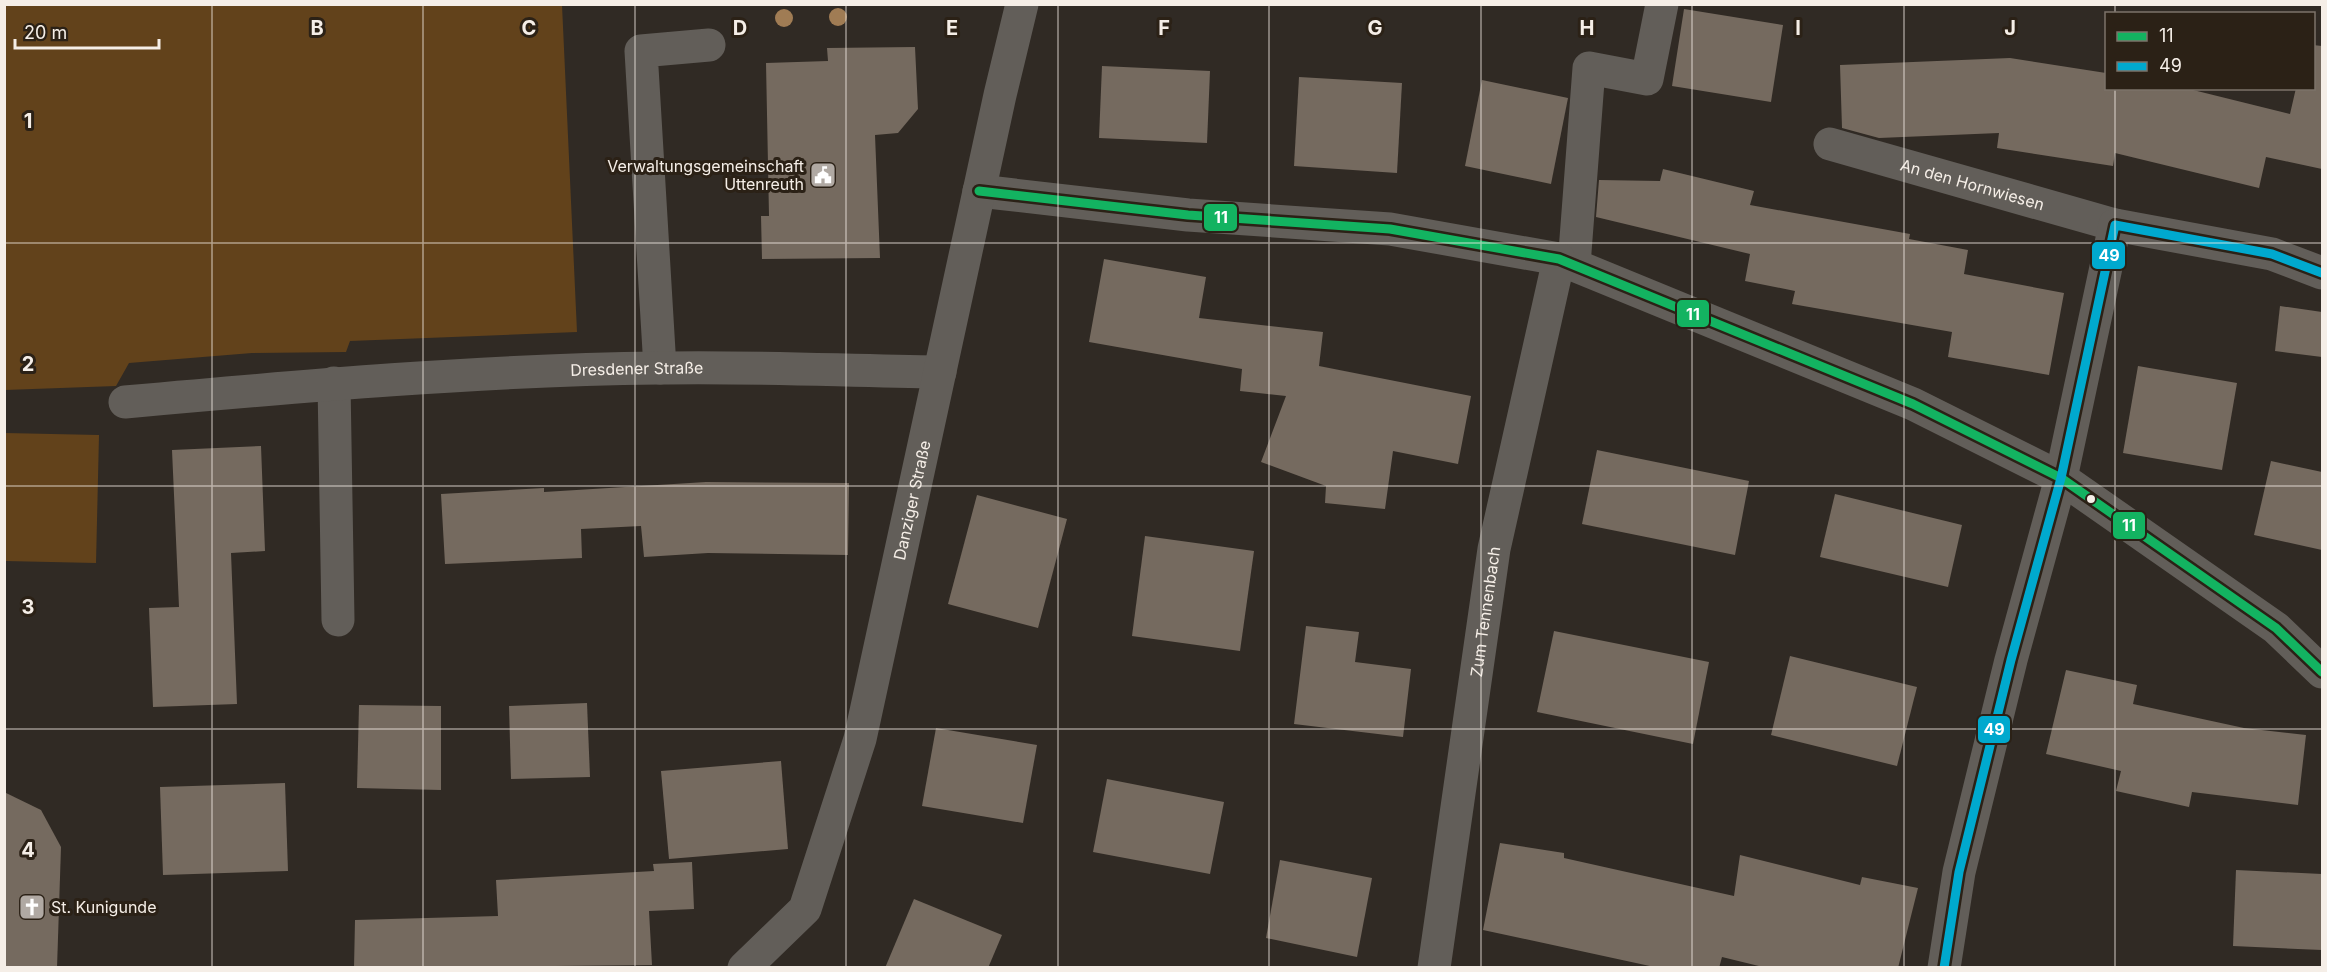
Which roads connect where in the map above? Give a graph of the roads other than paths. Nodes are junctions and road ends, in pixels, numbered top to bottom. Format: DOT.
graph roads {
  1 [pos="1022,4"];
  2 [pos="1662,4"];
  3 [pos="709,45"];
  4 [pos="1830,144"];
  5 [pos="979,191"];
  6 [pos="2115,225"];
  7 [pos="1567,262"];
  8 [pos="2322,273"];
  9 [pos="660,368"];
  10 [pos="940,372"];
  11 [pos="334,383"];
  12 [pos="125,402"];
  13 [pos="2061,478"];
  14 [pos="338,620"];
  15 [pos="2322,672"];
  16 [pos="744,968"];
  17 [pos="1434,968"];
  18 [pos="1944,968"];
  1 -- 5 [label="street, Danziger Straße"];
  2 -- 7 [label="street, Zum Tennenbach"];
  3 -- 9 [label="street"];
  4 -- 6 [label="street, An den Hornwiesen"];
  5 -- 7 [label="street"];
  5 -- 10 [label="street, Danziger Straße"];
  6 -- 8 [label="street, An den Hornwiesen"];
  6 -- 13 [label="street"];
  7 -- 13 [label="street"];
  7 -- 17 [label="street, Zum Tennenbach"];
  9 -- 10 [label="street, Dresdener Straße"];
  9 -- 11 [label="street, Dresdener Straße"];
  10 -- 16 [label="street, Danziger Straße"];
  11 -- 12 [label="street, Dresdener Straße"];
  11 -- 14 [label="street"];
  13 -- 15 [label="street"];
  13 -- 18 [label="street"];
}
